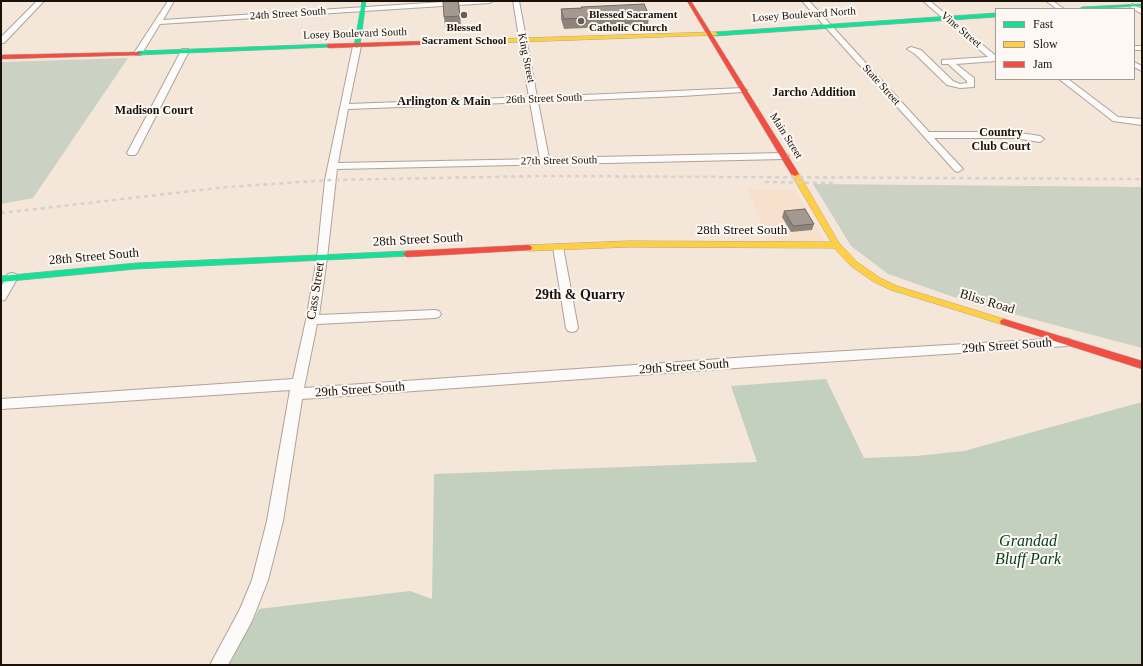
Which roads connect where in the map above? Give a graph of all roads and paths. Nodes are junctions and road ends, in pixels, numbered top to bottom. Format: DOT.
graph roads {
  1 [pos="41,1"];
  2 [pos="171,1"];
  3 [pos="490,1"];
  4 [pos="516,1"];
  5 [pos="689,1"];
  6 [pos="805,1"];
  7 [pos="926,1"];
  8 [pos="1049,1"];
  9 [pos="364,5"];
  10 [pos="1142,5"];
  11 [pos="1132,6"];
  12 [pos="1060,8"];
  13 [pos="1099,8"];
  14 [pos="1142,12"];
  15 [pos="995,15"];
  16 [pos="947,18"];
  17 [pos="158,22"];
  18 [pos="828,26"];
  19 [pos="709,34"];
  20 [pos="522,40"];
  21 [pos="1,41"];
  22 [pos="356,46"];
  23 [pos="911,49"];
  24 [pos="185,51"];
  25 [pos="138,53"];
  26 [pos="1,57"];
  27 [pos="995,58"];
  28 [pos="995,59"];
  29 [pos="950,62"];
  30 [pos="930,64"];
  31 [pos="1064,80"];
  32 [pos="743,90"];
  33 [pos="534,100"];
  34 [pos="344,107"];
  35 [pos="1142,122"];
  36 [pos="927,135"];
  37 [pos="1040,139"];
  38 [pos="132,153"];
  39 [pos="784,156"];
  40 [pos="545,162"];
  41 [pos="334,166"];
  42 [pos="958,169"];
  43 [pos="836,244"];
  44 [pos="558,247"];
  45 [pos="322,258"];
  46 [pos="7,278"];
  47 [pos="1,297"];
  48 [pos="435,314"];
  49 [pos="312,320"];
  50 [pos="572,328"];
  51 [pos="1071,342"];
  52 [pos="1142,365"];
  53 [pos="297,389"];
  54 [pos="1,404"];
  55 [pos="219,665"];
  1 -- 21 [label="street"];
  2 -- 17 [label="street"];
  3 -- 9 [label="street, 24th Street South"];
  4 -- 20 [label="street, King Street"];
  5 -- 19 [label="street, Main Street"];
  6 -- 18 [label="street, State Street"];
  7 -- 16 [label="street, Vine Street"];
  8 -- 12 [label="street"];
  9 -- 17 [label="street, 24th Street South"];
  9 -- 22 [label="street, Cass Street"];
  10 -- 11 [label="street"];
  11 -- 13 [label="street"];
  11 -- 14 [label="street"];
  15 -- 16 [label="street, Losey Boulevard North"];
  16 -- 18 [label="street, Losey Boulevard North"];
  16 -- 27 [label="street, Vine Street"];
  17 -- 25 [label="street"];
  18 -- 19 [label="street, Losey Boulevard North"];
  18 -- 36 [label="street, State Street"];
  19 -- 20 [label="street, Losey Boulevard South"];
  19 -- 32 [label="street, Main Street"];
  20 -- 22 [label="street, Losey Boulevard South"];
  20 -- 33 [label="street, King Street"];
  22 -- 24 [label="street, Losey Boulevard South"];
  22 -- 34 [label="street, Cass Street"];
  23 -- 30 [label="street"];
  24 -- 25 [label="street, Losey Boulevard South"];
  24 -- 38 [label="street"];
  25 -- 26 [label="street, Losey Boulevard South"];
  28 -- 29 [label="street"];
  29 -- 30 [label="street"];
  29 -- 30 [label="street"];
  31 -- 35 [label="street"];
  32 -- 33 [label="street, 26th Street South"];
  32 -- 39 [label="street, Main Street"];
  33 -- 34 [label="street, 26th Street South"];
  33 -- 40 [label="street, King Street"];
  34 -- 41 [label="street, Cass Street"];
  36 -- 37 [label="street"];
  36 -- 42 [label="street, State Street"];
  39 -- 40 [label="street, 27th Street South"];
  39 -- 43 [label="street, Main Street"];
  40 -- 41 [label="street, 27th Street South"];
  41 -- 45 [label="street, Cass Street"];
  43 -- 44 [label="street, 28th Street South"];
  43 -- 51 [label="street, Bliss Road"];
  44 -- 45 [label="street, 28th Street South"];
  44 -- 50 [label="street"];
  45 -- 46 [label="street, 28th Street South"];
  45 -- 49 [label="street, Cass Street"];
  46 -- 47 [label="street"];
  48 -- 49 [label="street"];
  49 -- 53 [label="street, Cass Street"];
  51 -- 52 [label="street, Bliss Road"];
  51 -- 53 [label="street, 29th Street South"];
  53 -- 54 [label="street, 29th Street South"];
  53 -- 55 [label="street, Cass Street"];
}
